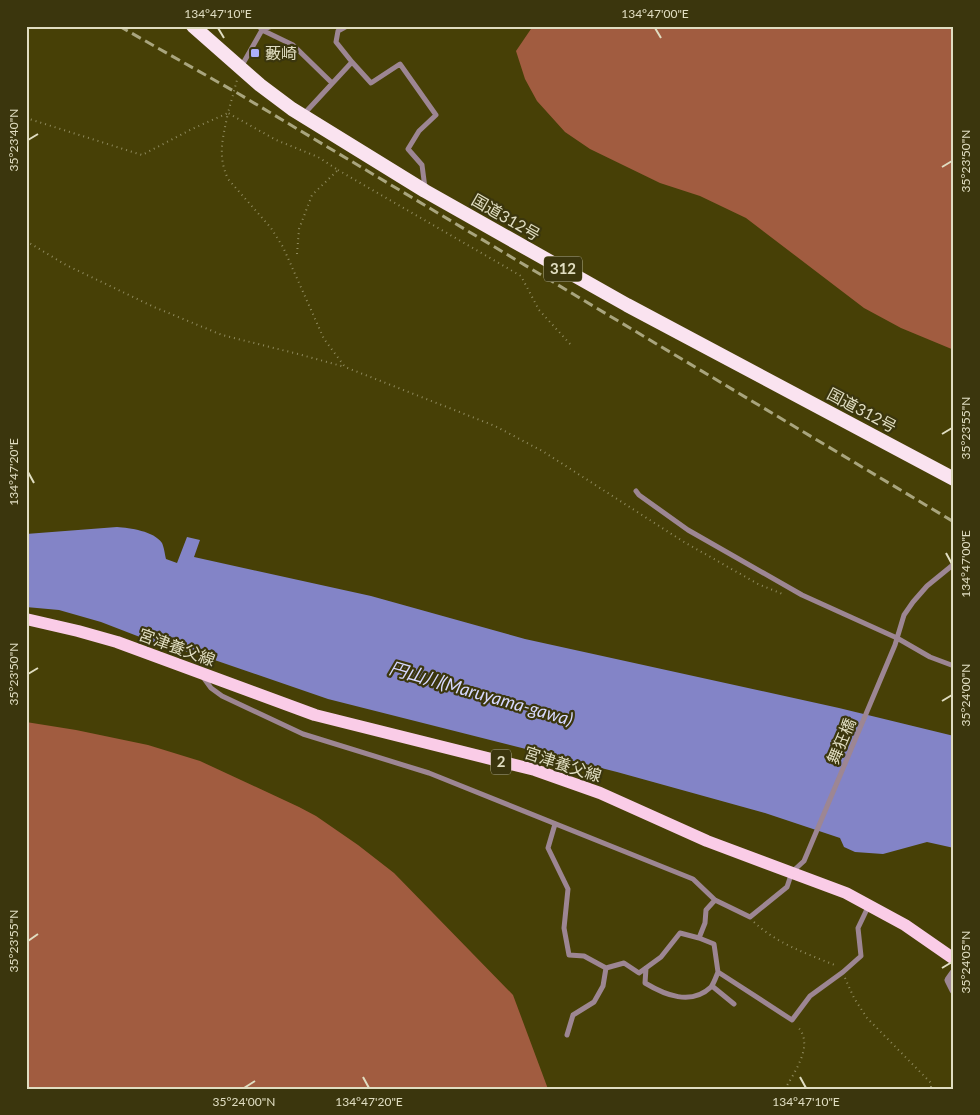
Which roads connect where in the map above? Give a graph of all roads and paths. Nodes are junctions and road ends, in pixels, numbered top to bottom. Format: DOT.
graph roads {
  1 [pos="194,26"];
  2 [pos="272,26"];
  3 [pos="347,26"];
  4 [pos="261,28"];
  5 [pos="352,62"];
  6 [pos="241,68"];
  7 [pos="332,83"];
  8 [pos="228,113"];
  9 [pos="302,116"];
  10 [pos="26,118"];
  11 [pos="338,170"];
  12 [pos="426,190"];
  13 [pos="26,240"];
  14 [pos="298,254"];
  15 [pos="571,345"];
  16 [pos="345,367"];
  17 [pos="954,479"];
  18 [pos="636,492"];
  19 [pos="954,564"];
  20 [pos="786,595"];
  21 [pos="26,619"];
  22 [pos="897,638"];
  23 [pos="954,666"];
  24 [pos="200,672"];
  25 [pos="555,824"];
  26 [pos="792,872"];
  27 [pos="715,900"];
  28 [pos="870,905"];
  29 [pos="750,917"];
  30 [pos="699,938"];
  31 [pos="954,958"];
  32 [pos="606,968"];
  33 [pos="646,968"];
  34 [pos="718,972"];
  35 [pos="843,972"];
  36 [pos="954,973"];
  37 [pos="712,986"];
  38 [pos="954,990"];
  39 [pos="734,1004"];
  40 [pos="792,1020"];
  41 [pos="567,1035"];
  42 [pos="785,1089"];
  43 [pos="932,1089"];
  1 -- 6 [label="highway, 国道312号 / 312"];
  2 -- 4 [label="street"];
  3 -- 5 [label="street"];
  4 -- 6 [label="street"];
  4 -- 7 [label="street"];
  5 -- 7 [label="street"];
  5 -- 12 [label="street"];
  6 -- 8 [label="path"];
  6 -- 9 [label="highway, 国道312号 / 312"];
  7 -- 9 [label="street"];
  8 -- 10 [label="path"];
  8 -- 11 [label="path"];
  8 -- 16 [label="path"];
  9 -- 12 [label="highway, 国道312号 / 312"];
  11 -- 14 [label="path"];
  11 -- 15 [label="path"];
  12 -- 17 [label="highway, 国道312号 / 312"];
  13 -- 16 [label="path"];
  16 -- 20 [label="path"];
  18 -- 22 [label="street"];
  19 -- 22 [label="street, 舞狂橋"];
  21 -- 24 [label="main road, 宮津養父線 / 2"];
  22 -- 23 [label="street"];
  22 -- 26 [label="street, 舞狂橋"];
  24 -- 25 [label="street"];
  24 -- 26 [label="main road, 宮津養父線 / 2"];
  25 -- 27 [label="street"];
  25 -- 32 [label="street"];
  26 -- 28 [label="main road, 宮津養父線 / 2"];
  26 -- 29 [label="street, 舞狂橋"];
  27 -- 29 [label="street"];
  27 -- 30 [label="street"];
  28 -- 31 [label="main road, 宮津養父線 / 2"];
  28 -- 35 [label="street"];
  29 -- 35 [label="path"];
  30 -- 33 [label="street"];
  30 -- 34 [label="street"];
  32 -- 33 [label="street"];
  32 -- 41 [label="street"];
  33 -- 37 [label="street"];
  34 -- 37 [label="street"];
  34 -- 40 [label="street"];
  35 -- 40 [label="street"];
  35 -- 43 [label="path"];
  36 -- 38 [label="street"];
  37 -- 39 [label="street"];
  40 -- 42 [label="path"];
}
